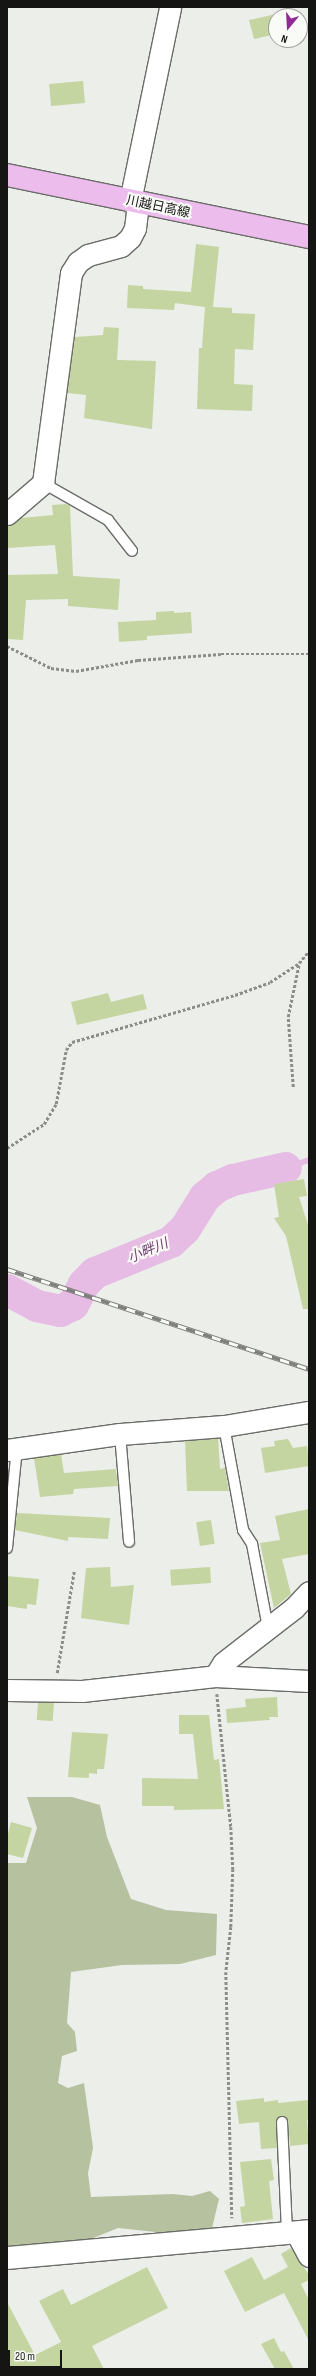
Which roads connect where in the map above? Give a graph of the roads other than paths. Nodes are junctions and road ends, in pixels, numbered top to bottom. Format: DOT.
graph roads {
  1 [pos="170,7"];
  2 [pos="7,175"];
  3 [pos="134,202"];
  4 [pos="309,237"];
  5 [pos="43,482"];
  6 [pos="7,514"];
  7 [pos="132,551"];
  8 [pos="309,1412"];
  9 [pos="224,1426"];
  10 [pos="120,1434"];
  11 [pos="12,1449"];
  12 [pos="129,1542"];
  13 [pos="7,1548"];
  14 [pos="309,1592"];
  15 [pos="268,1628"];
  16 [pos="215,1676"];
  17 [pos="309,1681"];
  18 [pos="7,1690"];
  19 [pos="282,2122"];
  20 [pos="298,2232"];
  21 [pos="309,2256"];
  22 [pos="7,2258"];
  1 -- 3 [label="street"];
  2 -- 3 [label="main road, 川越日高線"];
  3 -- 4 [label="main road, 川越日高線"];
  3 -- 5 [label="street"];
  5 -- 6 [label="street"];
  5 -- 7 [label="lane"];
  8 -- 9 [label="street"];
  9 -- 10 [label="street"];
  9 -- 15 [label="lane"];
  10 -- 11 [label="street"];
  10 -- 12 [label="lane"];
  11 -- 13 [label="lane"];
  14 -- 15 [label="street"];
  15 -- 16 [label="street"];
  16 -- 17 [label="street"];
  16 -- 18 [label="street"];
  19 -- 20 [label="lane"];
  20 -- 21 [label="street"];
  20 -- 22 [label="street"];
}
